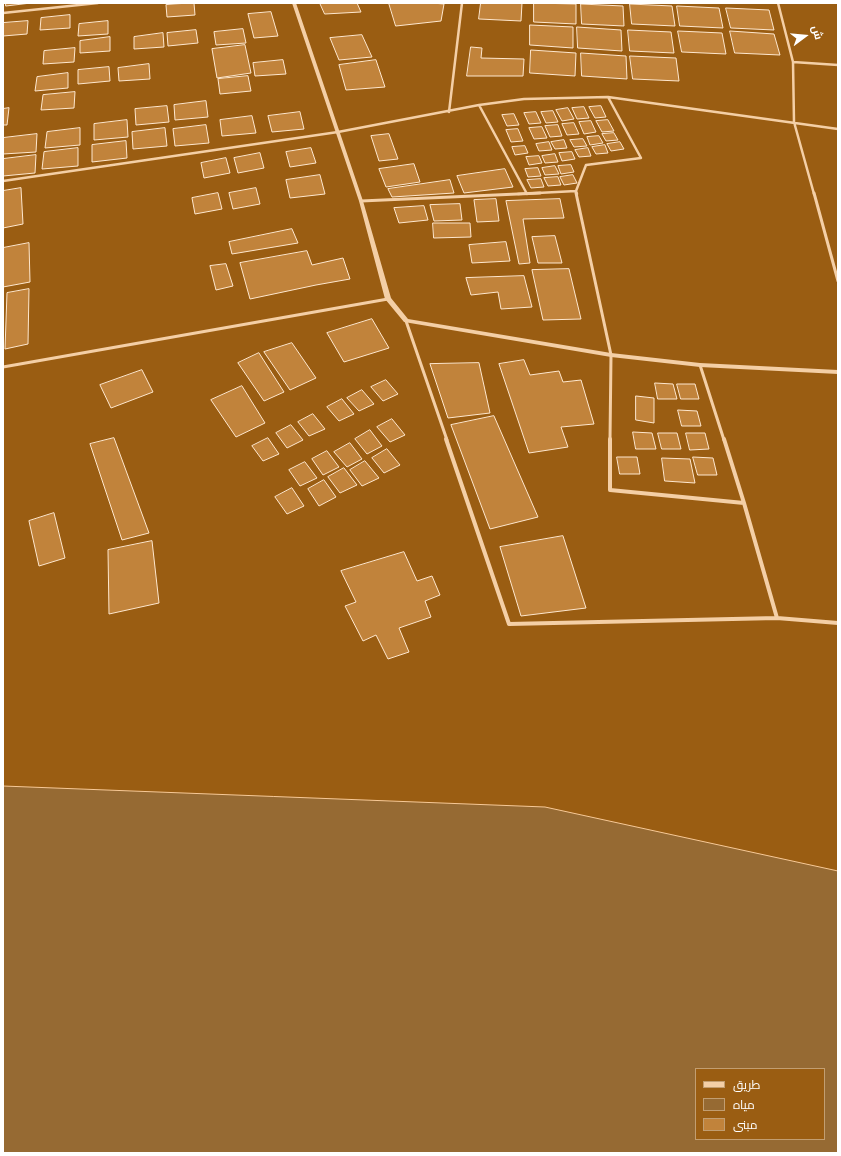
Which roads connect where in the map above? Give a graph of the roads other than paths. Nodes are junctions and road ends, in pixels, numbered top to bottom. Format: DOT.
graph roads {
  1 [pos="98,3"];
  2 [pos="294,3"];
  3 [pos="462,3"];
  4 [pos="778,3"];
  5 [pos="3,13"];
  6 [pos="793,62"];
  7 [pos="838,65"];
  8 [pos="608,97"];
  9 [pos="479,105"];
  10 [pos="449,112"];
  11 [pos="794,122"];
  12 [pos="838,129"];
  13 [pos="338,132"];
  14 [pos="3,181"];
  15 [pos="576,191"];
  16 [pos="527,194"];
  17 [pos="361,201"];
  18 [pos="838,281"];
  19 [pos="388,299"];
  20 [pos="406,321"];
  21 [pos="611,355"];
  22 [pos="700,365"];
  23 [pos="3,367"];
  24 [pos="838,372"];
  25 [pos="744,503"];
  26 [pos="777,618"];
  27 [pos="838,623"];
  1 -- 5 [label="street"];
  2 -- 13 [label="street"];
  3 -- 10 [label="street"];
  4 -- 6 [label="street"];
  6 -- 7 [label="street"];
  6 -- 11 [label="street"];
  8 -- 9 [label="street"];
  8 -- 11 [label="street"];
  8 -- 15 [label="street"];
  9 -- 10 [label="street"];
  9 -- 16 [label="street"];
  10 -- 13 [label="street"];
  11 -- 12 [label="street"];
  11 -- 18 [label="street"];
  13 -- 14 [label="street"];
  13 -- 17 [label="street"];
  15 -- 16 [label="street"];
  15 -- 21 [label="street"];
  16 -- 17 [label="street"];
  17 -- 19 [label="street"];
  19 -- 20 [label="street"];
  19 -- 23 [label="street"];
  20 -- 21 [label="street"];
  20 -- 26 [label="street"];
  21 -- 22 [label="street"];
  21 -- 25 [label="street"];
  22 -- 24 [label="street"];
  22 -- 25 [label="street"];
  25 -- 26 [label="street"];
  26 -- 27 [label="street"];
}
